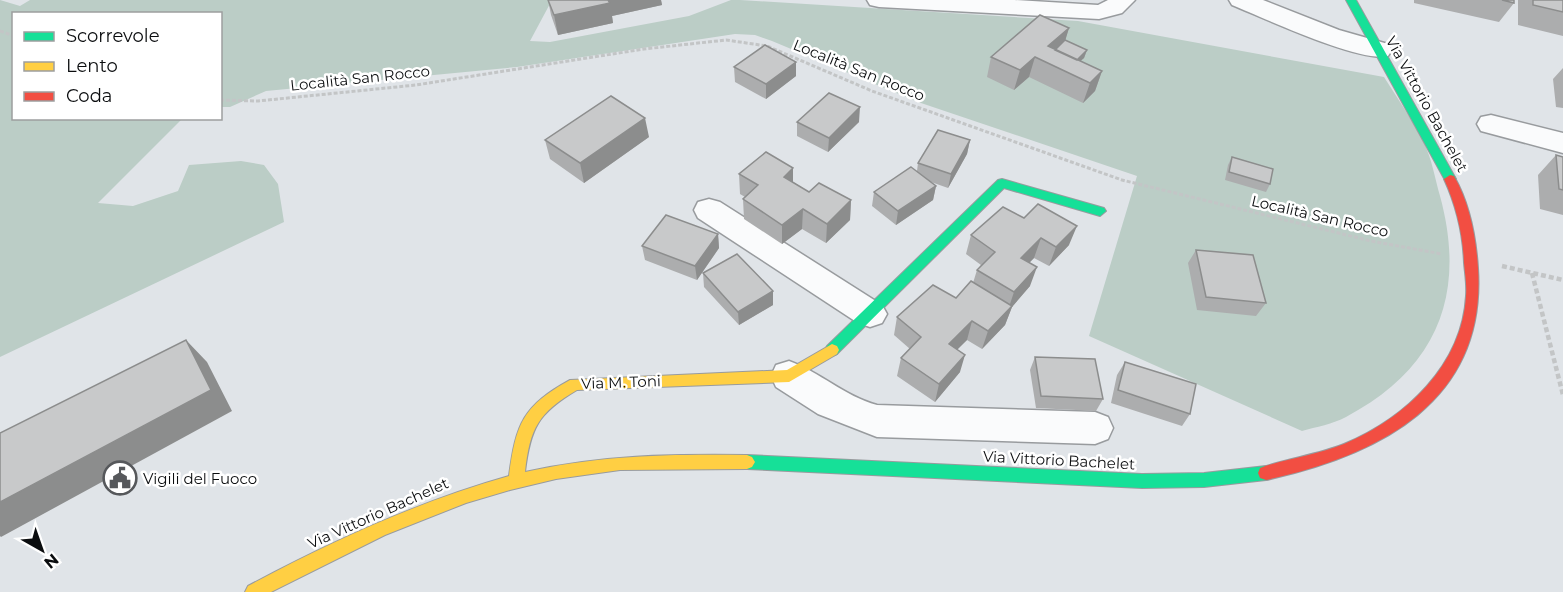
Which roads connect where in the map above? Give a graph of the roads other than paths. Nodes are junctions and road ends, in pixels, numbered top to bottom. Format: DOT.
graph roads {
  1 [pos="879,0"];
  2 [pos="1123,0"];
  3 [pos="1241,0"];
  4 [pos="1354,6"];
  5 [pos="1286,17"];
  6 [pos="1379,50"];
  7 [pos="1491,124"];
  8 [pos="1563,142"];
  9 [pos="709,210"];
  10 [pos="1100,211"];
  11 [pos="870,314"];
  12 [pos="789,376"];
  13 [pos="1095,428"];
  14 [pos="516,479"];
  15 [pos="254,592"];
  1 -- 2 [label="street"];
  3 -- 5 [label="street"];
  4 -- 5 [label="street"];
  4 -- 6 [label="street, Via Vittorio Bachelet"];
  5 -- 6 [label="street"];
  6 -- 14 [label="street, Via Vittorio Bachelet"];
  7 -- 8 [label="street"];
  9 -- 11 [label="street"];
  10 -- 11 [label="street, Via M. Toni"];
  11 -- 12 [label="street, Via M. Toni"];
  12 -- 13 [label="street"];
  12 -- 14 [label="street, Via M. Toni"];
  14 -- 15 [label="street, Via Vittorio Bachelet"];
}
